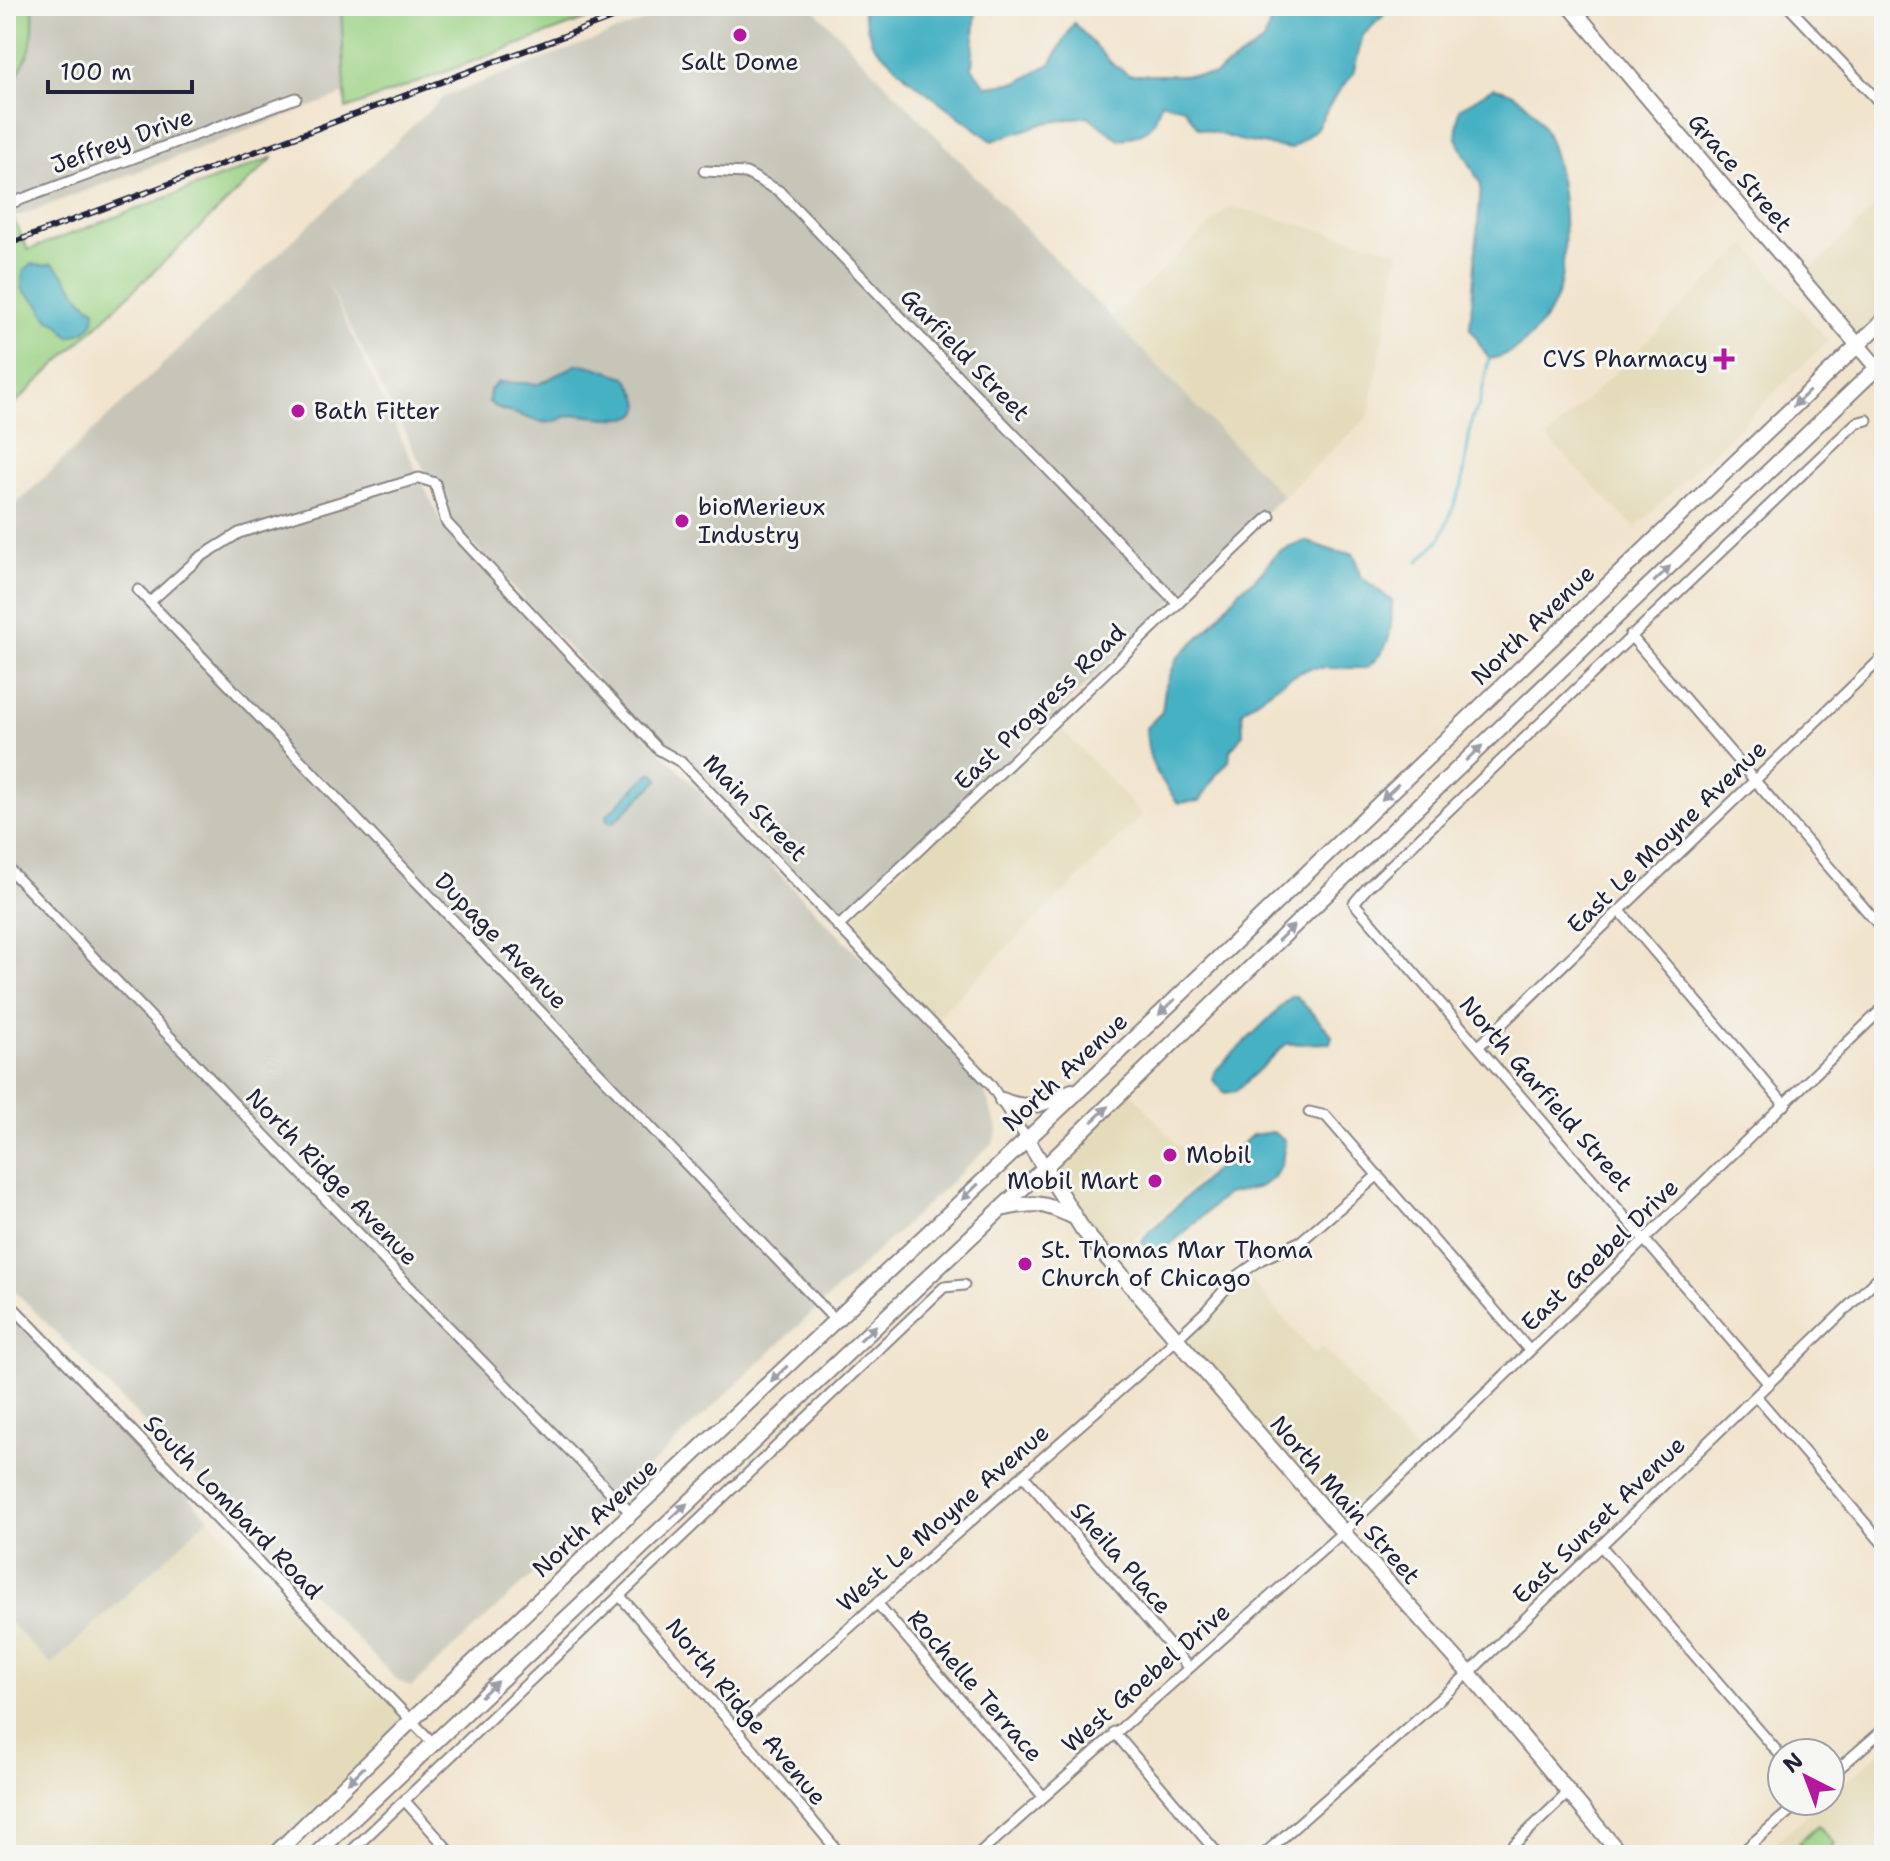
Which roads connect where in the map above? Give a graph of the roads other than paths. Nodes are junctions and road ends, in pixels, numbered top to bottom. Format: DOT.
graph roads {
  1 [pos="1570,6"];
  2 [pos="1788,6"];
  3 [pos="296,98"];
  4 [pos="1884,107"];
  5 [pos="704,171"];
  6 [pos="6,205"];
  7 [pos="1884,320"];
  8 [pos="1857,345"];
  9 [pos="1882,368"];
  10 [pos="1867,420"];
  11 [pos="1270,516"];
  12 [pos="138,590"];
  13 [pos="150,602"];
  14 [pos="1178,604"];
  15 [pos="1630,635"];
  16 [pos="1884,656"];
  17 [pos="1754,780"];
  18 [pos="6,866"];
  19 [pos="1620,911"];
  20 [pos="838,927"];
  21 [pos="1884,931"];
  22 [pos="1884,1007"];
  23 [pos="1478,1047"];
  24 [pos="1080,1088"];
  25 [pos="1002,1100"];
  26 [pos="1785,1105"];
  27 [pos="1309,1112"];
  28 [pos="1026,1138"];
  29 [pos="1044,1168"];
  30 [pos="1378,1175"];
  31 [pos="1000,1209"];
  32 [pos="1074,1217"];
  33 [pos="1645,1239"];
  34 [pos="1884,1272"];
  35 [pos="1874,1281"];
  36 [pos="964,1285"];
  37 [pos="1884,1292"];
  38 [pos="6,1300"];
  39 [pos="835,1320"];
  40 [pos="1176,1339"];
  41 [pos="1529,1350"];
  42 [pos="1769,1384"];
  43 [pos="1756,1396"];
  44 [pos="1023,1475"];
  45 [pos="632,1514"];
  46 [pos="1343,1532"];
  47 [pos="1884,1545"];
  48 [pos="1601,1546"];
  49 [pos="619,1595"];
  50 [pos="877,1603"];
  51 [pos="1188,1667"];
  52 [pos="1469,1673"];
  53 [pos="412,1720"];
  54 [pos="735,1728"];
  55 [pos="1884,1729"];
  56 [pos="1114,1732"];
  57 [pos="1766,1738"];
  58 [pos="432,1742"];
  59 [pos="1846,1762"];
  60 [pos="1568,1793"];
  61 [pos="1042,1795"];
  62 [pos="405,1801"];
  63 [pos="1783,1817"];
  64 [pos="274,1855"];
  65 [pos="315,1855"];
  66 [pos="347,1855"];
  67 [pos="453,1855"];
  68 [pos="841,1855"];
  69 [pos="978,1855"];
  70 [pos="1219,1855"];
  71 [pos="1263,1855"];
  72 [pos="1503,1855"];
  73 [pos="1621,1855"];
  74 [pos="1739,1855"];
  1 -- 8 [label="main road, Grace Street"];
  2 -- 4 [label="street"];
  3 -- 6 [label="street, Jeffrey Drive"];
  5 -- 14 [label="street, Garfield Street"];
  7 -- 8 [label="main road, North Avenue"];
  8 -- 9 [label="main road, Grace Street"];
  8 -- 24 [label="main road, North Avenue, one-way"];
  29 -- 9 [label="main road, one-way"];
  10 -- 15 [label="street"];
  11 -- 14 [label="street, East Progress Road"];
  12 -- 13 [label="street, Dupage Avenue"];
  13 -- 20 [label="street, Main Street"];
  13 -- 39 [label="street, Dupage Avenue"];
  14 -- 20 [label="street, East Progress Road"];
  15 -- 17 [label="street"];
  15 -- 23 [label="street, North Garfield Street"];
  16 -- 17 [label="street, East Le Moyne Avenue"];
  17 -- 19 [label="street, East Le Moyne Avenue"];
  17 -- 21 [label="street"];
  18 -- 45 [label="street, North Ridge Avenue"];
  19 -- 23 [label="street, East Le Moyne Avenue"];
  19 -- 26 [label="street"];
  20 -- 25 [label="street, Main Street"];
  22 -- 26 [label="street, East Goebel Drive"];
  23 -- 33 [label="street, North Garfield Street"];
  24 -- 25 [label="main road"];
  24 -- 28 [label="main road, North Avenue"];
  25 -- 28 [label="street, Main Street"];
  26 -- 33 [label="street, East Goebel Drive"];
  27 -- 30 [label="street"];
  28 -- 29 [label="main road, Main Street"];
  28 -- 39 [label="main road, North Avenue, one-way"];
  29 -- 31 [label="main road"];
  29 -- 32 [label="main road, North Main Street"];
  30 -- 40 [label="street"];
  30 -- 41 [label="street"];
  31 -- 32 [label="main road"];
  58 -- 31 [label="main road, one-way"];
  32 -- 40 [label="main road, North Main Street"];
  33 -- 41 [label="street, East Goebel Drive"];
  33 -- 42 [label="street, North Garfield Street"];
  34 -- 35 [label="street"];
  35 -- 37 [label="street"];
  35 -- 42 [label="street"];
  36 -- 49 [label="street"];
  38 -- 53 [label="street, South Lombard Road"];
  39 -- 45 [label="main road, North Avenue, one-way"];
  40 -- 44 [label="street, West Le Moyne Avenue"];
  40 -- 46 [label="main road, North Main Street"];
  41 -- 46 [label="street, East Goebel Drive"];
  42 -- 43 [label="street, East Sunset Avenue"];
  43 -- 47 [label="street"];
  43 -- 48 [label="street, East Sunset Avenue"];
  44 -- 50 [label="street, West Le Moyne Avenue"];
  44 -- 51 [label="street, Sheila Place"];
  45 -- 53 [label="main road, North Avenue"];
  46 -- 51 [label="street, West Goebel Drive"];
  46 -- 52 [label="main road, North Main Street"];
  48 -- 52 [label="street, East Sunset Avenue"];
  48 -- 57 [label="street"];
  49 -- 54 [label="street, North Ridge Avenue"];
  49 -- 62 [label="street"];
  50 -- 54 [label="street, West Le Moyne Avenue"];
  50 -- 61 [label="street, Rochelle Terrace"];
  51 -- 56 [label="street, West Goebel Drive"];
  52 -- 60 [label="main road, North Main Street"];
  52 -- 71 [label="street, East Sunset Avenue"];
  53 -- 58 [label="street, South Lombard Road"];
  53 -- 64 [label="main road, North Avenue, one-way"];
  54 -- 68 [label="street, North Ridge Avenue"];
  55 -- 59 [label="street"];
  56 -- 61 [label="street, West Goebel Drive"];
  56 -- 70 [label="street"];
  58 -- 65 [label="main road"];
  60 -- 72 [label="street"];
  60 -- 73 [label="main road, North Main Street"];
  61 -- 69 [label="street, West Goebel Drive"];
  62 -- 66 [label="street"];
  62 -- 67 [label="street"];
  63 -- 74 [label="street"];
}
